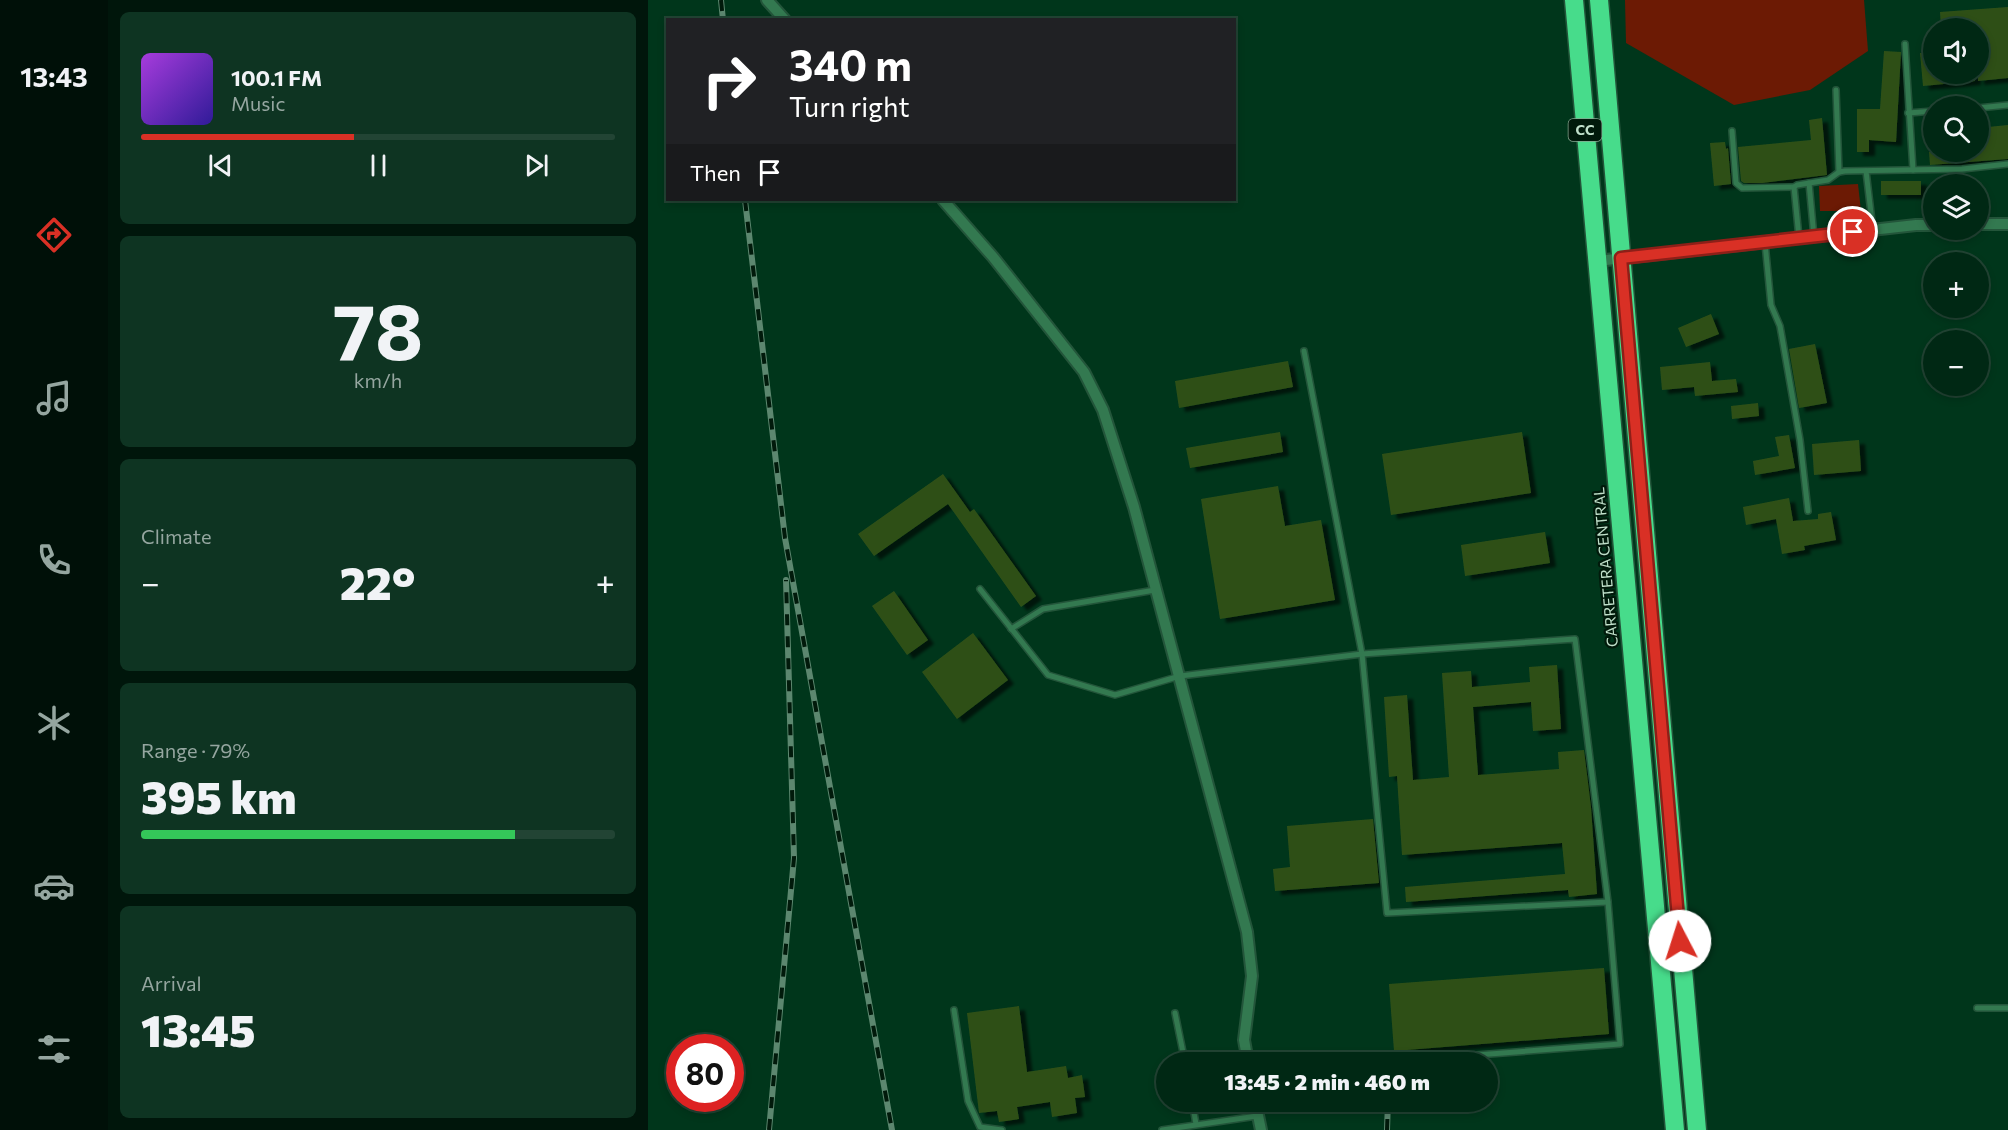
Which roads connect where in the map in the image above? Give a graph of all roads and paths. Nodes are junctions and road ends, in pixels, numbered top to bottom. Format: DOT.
graph roads {
  1 [pos="767,0"];
  2 [pos="1574,0"];
  3 [pos="1599,0"];
  4 [pos="783,18"];
  5 [pos="1905,44"];
  6 [pos="1836,90"];
  7 [pos="2008,105"];
  8 [pos="1989,107"];
  9 [pos="1923,112"];
  10 [pos="1908,113"];
  11 [pos="1732,131"];
  12 [pos="2008,164"];
  13 [pos="1913,170"];
  14 [pos="1866,171"];
  15 [pos="1839,172"];
  16 [pos="1809,183"];
  17 [pos="1794,188"];
  18 [pos="944,201"];
  19 [pos="1989,224"];
  20 [pos="2008,224"];
  21 [pos="1923,226"];
  22 [pos="1873,230"];
  23 [pos="1814,237"];
  24 [pos="1799,238"];
  25 [pos="1764,243"];
  26 [pos="1621,258"];
  27 [pos="1597,261"];
  28 [pos="1304,351"];
  29 [pos="1808,511"];
  30 [pos="980,589"];
  31 [pos="1157,590"];
  32 [pos="1011,628"];
  33 [pos="1362,654"];
  34 [pos="1180,676"];
  35 [pos="1608,902"];
  36 [pos="1977,1008"];
  37 [pos="2008,1008"];
  38 [pos="954,1010"];
  39 [pos="1175,1013"];
  40 [pos="1183,1052"];
  41 [pos="1246,1052"];
  42 [pos="1498,1053"];
  43 [pos="1194,1112"];
  44 [pos="1258,1112"];
  45 [pos="1259,1116"];
  46 [pos="1196,1124"];
  47 [pos="1002,1130"];
  48 [pos="1162,1130"];
  49 [pos="1261,1130"];
  50 [pos="1675,1130"];
  51 [pos="1697,1130"];
  1 -- 4 [label="street"];
  2 -- 27 [label="highway, CARRETERA CENTRAL / CC"];
  3 -- 26 [label="highway, CC"];
  5 -- 10 [label="lane"];
  6 -- 15 [label="lane"];
  7 -- 8 [label="lane"];
  9 -- 10 [label="lane"];
  10 -- 13 [label="lane"];
  11 -- 17 [label="lane"];
  12 -- 13 [label="lane"];
  13 -- 14 [label="lane"];
  14 -- 15 [label="lane"];
  14 -- 22 [label="lane"];
  15 -- 16 [label="lane"];
  16 -- 17 [label="lane"];
  16 -- 23 [label="lane"];
  17 -- 24 [label="lane"];
  18 -- 31 [label="street"];
  19 -- 20 [label="street"];
  21 -- 22 [label="street"];
  22 -- 23 [label="street"];
  23 -- 24 [label="street"];
  24 -- 25 [label="street"];
  25 -- 26 [label="street"];
  25 -- 29 [label="lane"];
  26 -- 27 [label="street"];
  26 -- 51 [label="highway, CC"];
  27 -- 50 [label="highway, CARRETERA CENTRAL / CC"];
  28 -- 33 [label="lane"];
  30 -- 32 [label="lane"];
  31 -- 32 [label="lane"];
  31 -- 34 [label="street"];
  32 -- 34 [label="lane"];
  33 -- 34 [label="lane"];
  33 -- 35 [label="lane"];
  33 -- 35 [label="lane"];
  34 -- 41 [label="street"];
  35 -- 42 [label="lane"];
  36 -- 37 [label="lane"];
  38 -- 47 [label="lane"];
  39 -- 40 [label="lane"];
  43 -- 46 [label="lane"];
  44 -- 45 [label="street"];
  45 -- 46 [label="lane"];
  45 -- 49 [label="street"];
  46 -- 48 [label="lane"];
}
